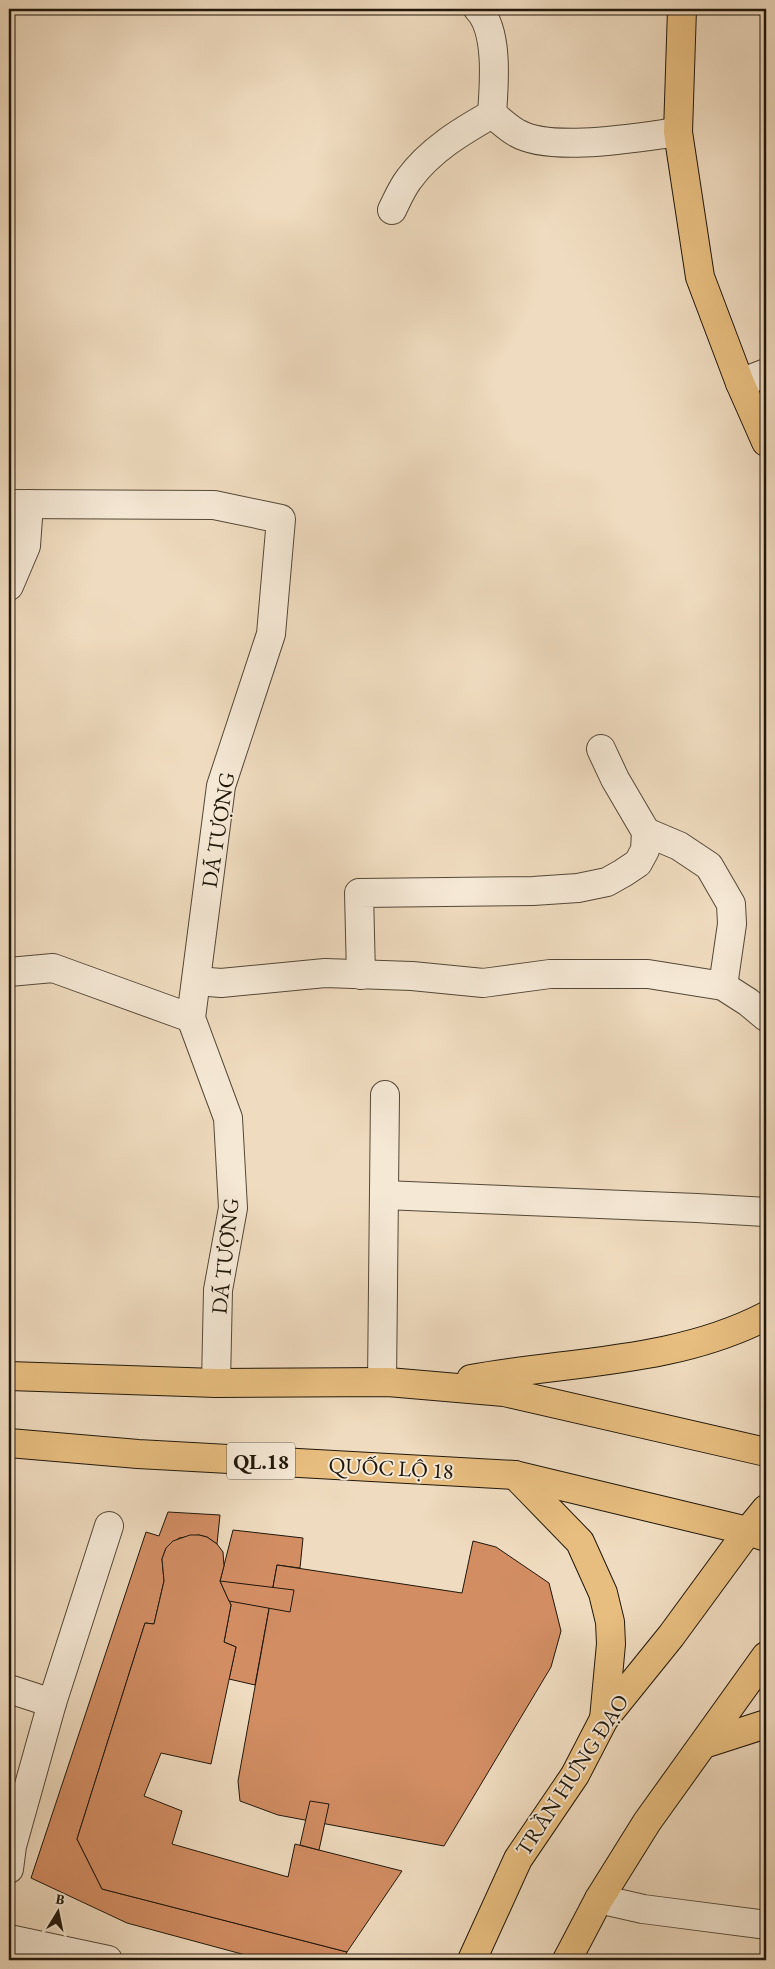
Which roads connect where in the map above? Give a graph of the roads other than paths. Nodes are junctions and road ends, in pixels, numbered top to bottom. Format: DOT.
graph roads {
  1 [pos="478,9"];
  2 [pos="682,9"];
  3 [pos="492,114"];
  4 [pos="678,132"];
  5 [pos="392,210"];
  6 [pos="766,373"];
  7 [pos="740,383"];
  8 [pos="766,442"];
  9 [pos="19,504"];
  10 [pos="9,586"];
  11 [pos="601,749"];
  12 [pos="646,832"];
  13 [pos="9,972"];
  14 [pos="361,975"];
  15 [pos="197,981"];
  16 [pos="724,986"];
  17 [pos="766,1017"];
  18 [pos="190,1018"];
  19 [pos="385,1095"];
  20 [pos="384,1195"];
  21 [pos="766,1212"];
  22 [pos="766,1316"];
  23 [pos="9,1376"];
  24 [pos="382,1382"];
  25 [pos="216,1383"];
  26 [pos="437,1386"];
  27 [pos="9,1442"];
  28 [pos="766,1452"];
  29 [pos="515,1475"];
  30 [pos="766,1508"];
  31 [pos="109,1526"];
  32 [pos="757,1534"];
  33 [pos="766,1656"];
  34 [pos="9,1688"];
  35 [pos="52,1703"];
  36 [pos="604,1719"];
  37 [pos="765,1729"];
  38 [pos="704,1744"];
  39 [pos="9,1869"];
  40 [pos="599,1899"];
  41 [pos="766,1925"];
  42 [pos="9,1939"];
  43 [pos="108,1960"];
  44 [pos="472,1960"];
  45 [pos="567,1960"];
  1 -- 3 [label="street"];
  2 -- 4 [label="main road"];
  3 -- 4 [label="street"];
  3 -- 5 [label="street"];
  4 -- 7 [label="main road"];
  6 -- 7 [label="street"];
  7 -- 8 [label="main road"];
  9 -- 10 [label="street"];
  9 -- 15 [label="street, DÃ TƯỢNG"];
  11 -- 12 [label="street"];
  12 -- 14 [label="street"];
  12 -- 16 [label="street"];
  13 -- 18 [label="street"];
  14 -- 15 [label="street"];
  14 -- 16 [label="street"];
  15 -- 18 [label="street, DÃ TƯỢNG"];
  16 -- 17 [label="street"];
  18 -- 25 [label="street, DÃ TƯỢNG"];
  19 -- 20 [label="street"];
  20 -- 21 [label="street"];
  20 -- 24 [label="street"];
  22 -- 26 [label="main road"];
  23 -- 25 [label="main road"];
  24 -- 25 [label="main road"];
  24 -- 26 [label="main road"];
  26 -- 28 [label="main road"];
  27 -- 29 [label="main road, QUỐC LỘ 18 / QL.18"];
  29 -- 32 [label="main road, QUỐC LỘ 18 / QL.18"];
  29 -- 36 [label="main road"];
  30 -- 32 [label="main road, TRẦN HƯNG ĐẠO"];
  31 -- 35 [label="street"];
  32 -- 36 [label="main road, TRẦN HƯNG ĐẠO"];
  33 -- 38 [label="main road"];
  34 -- 35 [label="street"];
  35 -- 39 [label="street"];
  36 -- 44 [label="main road, TRẦN HƯNG ĐẠO"];
  37 -- 38 [label="main road"];
  38 -- 40 [label="main road"];
  40 -- 41 [label="street"];
  40 -- 45 [label="main road"];
  42 -- 43 [label="street"];
}
